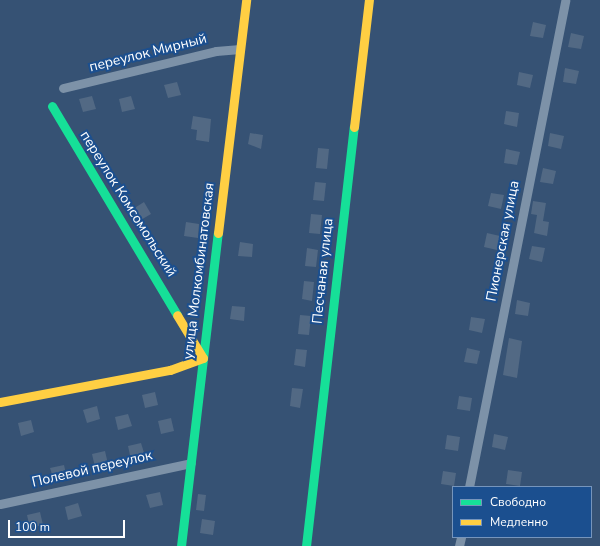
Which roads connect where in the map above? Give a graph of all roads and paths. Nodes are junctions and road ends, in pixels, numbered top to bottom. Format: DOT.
graph roads {
  1 [pos="246,0"];
  2 [pos="369,0"];
  3 [pos="565,0"];
  4 [pos="240,49"];
  5 [pos="63,88"];
  6 [pos="52,106"];
  7 [pos="203,358"];
  8 [pos="0,402"];
  9 [pos="191,463"];
  10 [pos="469,486"];
  11 [pos="0,504"];
  12 [pos="181,546"];
  13 [pos="306,546"];
  1 -- 4 [label="street, улица Молкомбинатовская"];
  2 -- 13 [label="street, Песчаная улица"];
  3 -- 10 [label="street, Пионерская улица"];
  4 -- 5 [label="street, переулок Мирный"];
  4 -- 7 [label="street, улица Молкомбинатовская"];
  6 -- 7 [label="street, переулок Комсомольский"];
  7 -- 8 [label="street"];
  7 -- 9 [label="street, улица Молкомбинатовская"];
  9 -- 11 [label="street, Полевой переулок"];
  9 -- 12 [label="street, улица Молкомбинатовская"];
}
